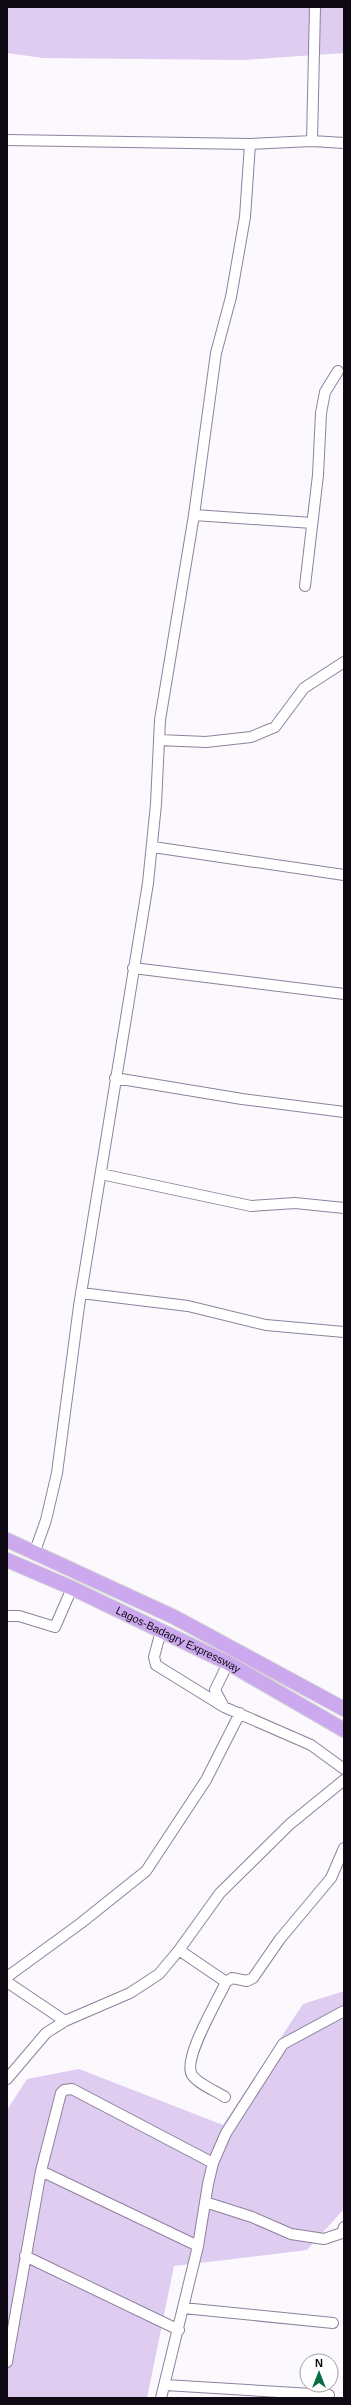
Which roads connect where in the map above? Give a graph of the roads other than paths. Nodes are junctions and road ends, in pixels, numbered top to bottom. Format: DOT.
graph roads {
  1 [pos="315,7"];
  2 [pos="7,140"];
  3 [pos="312,141"];
  4 [pos="344,143"];
  5 [pos="250,144"];
  6 [pos="338,371"];
  7 [pos="194,514"];
  8 [pos="312,524"];
  9 [pos="305,586"];
  10 [pos="344,662"];
  11 [pos="159,740"];
  12 [pos="153,847"];
  13 [pos="344,875"];
  14 [pos="133,968"];
  15 [pos="344,994"];
  16 [pos="115,1078"];
  17 [pos="344,1112"];
  18 [pos="101,1174"];
  19 [pos="344,1208"];
  20 [pos="81,1293"];
  21 [pos="344,1332"];
  22 [pos="7,1540"];
  23 [pos="35,1551"];
  24 [pos="7,1560"];
  25 [pos="72,1588"];
  26 [pos="7,1616"];
  27 [pos="161,1631"];
  28 [pos="228,1664"];
  29 [pos="224,1707"];
  30 [pos="344,1709"];
  31 [pos="240,1713"];
  32 [pos="344,1730"];
  33 [pos="344,1769"];
  34 [pos="344,1780"];
  35 [pos="344,1848"];
  36 [pos="179,1950"];
  37 [pos="7,1977"];
  38 [pos="7,1982"];
  39 [pos="226,1982"];
  40 [pos="344,2011"];
  41 [pos="65,2021"];
  42 [pos="7,2079"];
  43 [pos="225,2097"];
  44 [pos="213,2163"];
  45 [pos="41,2171"];
  46 [pos="205,2202"];
  47 [pos="344,2227"];
  48 [pos="198,2246"];
  49 [pos="24,2256"];
  50 [pos="183,2308"];
  51 [pos="333,2323"];
  52 [pos="179,2330"];
  53 [pos="7,2362"];
  54 [pos="164,2385"];
  55 [pos="329,2395"];
  56 [pos="161,2398"];
  1 -- 3 [label="street"];
  2 -- 5 [label="street"];
  3 -- 4 [label="street"];
  3 -- 5 [label="street"];
  5 -- 7 [label="street"];
  6 -- 8 [label="street"];
  7 -- 8 [label="street"];
  7 -- 11 [label="street"];
  8 -- 9 [label="street"];
  10 -- 11 [label="street"];
  11 -- 12 [label="street"];
  12 -- 13 [label="street"];
  12 -- 14 [label="street"];
  14 -- 15 [label="street"];
  14 -- 16 [label="street"];
  16 -- 17 [label="street"];
  16 -- 18 [label="street"];
  18 -- 19 [label="street"];
  18 -- 20 [label="street"];
  20 -- 21 [label="street"];
  20 -- 23 [label="street"];
  22 -- 23 [label="highway, Lagos-Badagry Expressway"];
  23 -- 30 [label="highway, Lagos-Badagry Expressway"];
  24 -- 25 [label="highway, Lagos-Badagry Expressway"];
  25 -- 26 [label="street"];
  25 -- 27 [label="highway, Lagos-Badagry Expressway"];
  27 -- 28 [label="highway, Lagos-Badagry Expressway"];
  27 -- 29 [label="street"];
  28 -- 29 [label="street"];
  28 -- 32 [label="highway, Lagos-Badagry Expressway"];
  29 -- 31 [label="street"];
  31 -- 33 [label="street"];
  31 -- 37 [label="street"];
  34 -- 36 [label="street"];
  35 -- 39 [label="street"];
  36 -- 39 [label="street"];
  36 -- 41 [label="street"];
  38 -- 41 [label="street"];
  39 -- 43 [label="street"];
  40 -- 44 [label="street"];
  41 -- 42 [label="street"];
  44 -- 45 [label="street"];
  44 -- 46 [label="street"];
  45 -- 48 [label="street"];
  45 -- 49 [label="street"];
  46 -- 47 [label="street"];
  46 -- 48 [label="street"];
  48 -- 50 [label="street"];
  49 -- 52 [label="street"];
  49 -- 53 [label="street"];
  50 -- 51 [label="street"];
  50 -- 52 [label="street"];
  52 -- 54 [label="street"];
  54 -- 55 [label="street"];
  54 -- 56 [label="street"];
}
